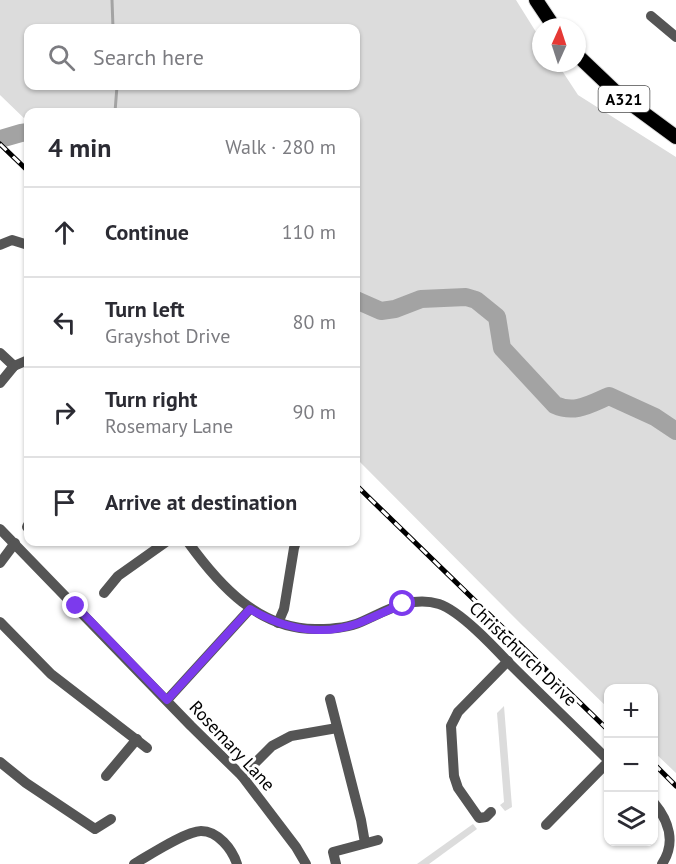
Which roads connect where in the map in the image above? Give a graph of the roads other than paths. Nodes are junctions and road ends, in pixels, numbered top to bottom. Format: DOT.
graph roads {
  1 [pos="536,0"];
  2 [pos="651,16"];
  3 [pos="548,18"];
  4 [pos="676,38"];
  5 [pos="586,64"];
  6 [pos="676,137"];
  7 [pos="24,244"];
  8 [pos="0,245"];
  9 [pos="0,353"];
  10 [pos="24,362"];
  11 [pos="14,366"];
  12 [pos="0,382"];
  13 [pos="0,529"];
  14 [pos="15,543"];
  15 [pos="160,546"];
  16 [pos="191,546"];
  17 [pos="295,546"];
  18 [pos="0,563"];
  19 [pos="104,593"];
  20 [pos="250,609"];
  21 [pos="0,622"];
  22 [pos="278,623"];
  23 [pos="508,661"];
  24 [pos="330,699"];
  25 [pos="167,700"];
  26 [pos="336,728"];
  27 [pos="137,739"];
  28 [pos="147,748"];
  29 [pos="604,756"];
  30 [pos="0,762"];
  31 [pos="604,766"];
  32 [pos="106,776"];
  33 [pos="242,776"];
  34 [pos="658,808"];
  35 [pos="491,812"];
  36 [pos="111,819"];
  37 [pos="546,825"];
  38 [pos="378,840"];
  39 [pos="365,843"];
  40 [pos="134,864"];
  41 [pos="237,864"];
  42 [pos="306,864"];
  43 [pos="336,864"];
  44 [pos="662,864"];
  1 -- 3 [label="main road"];
  2 -- 4 [label="street"];
  5 -- 6 [label="main road, A321"];
  7 -- 8 [label="street"];
  9 -- 11 [label="street"];
  10 -- 11 [label="street"];
  11 -- 12 [label="street"];
  13 -- 14 [label="street, Rosemary Lane"];
  14 -- 18 [label="street"];
  14 -- 25 [label="street, Rosemary Lane"];
  15 -- 19 [label="street"];
  16 -- 20 [label="street, Christchurch Drive"];
  17 -- 22 [label="street"];
  20 -- 22 [label="street, Christchurch Drive"];
  20 -- 25 [label="street"];
  21 -- 27 [label="street"];
  22 -- 23 [label="street, Christchurch Drive"];
  23 -- 29 [label="street, Christchurch Drive"];
  23 -- 35 [label="street"];
  24 -- 26 [label="street"];
  25 -- 33 [label="street, Rosemary Lane"];
  26 -- 33 [label="street"];
  26 -- 39 [label="street"];
  27 -- 28 [label="street"];
  27 -- 32 [label="street"];
  30 -- 36 [label="street"];
  31 -- 37 [label="street"];
  33 -- 42 [label="street, Rosemary Lane"];
  34 -- 44 [label="street"];
  38 -- 39 [label="street"];
  39 -- 43 [label="street"];
  40 -- 41 [label="street"];
}
